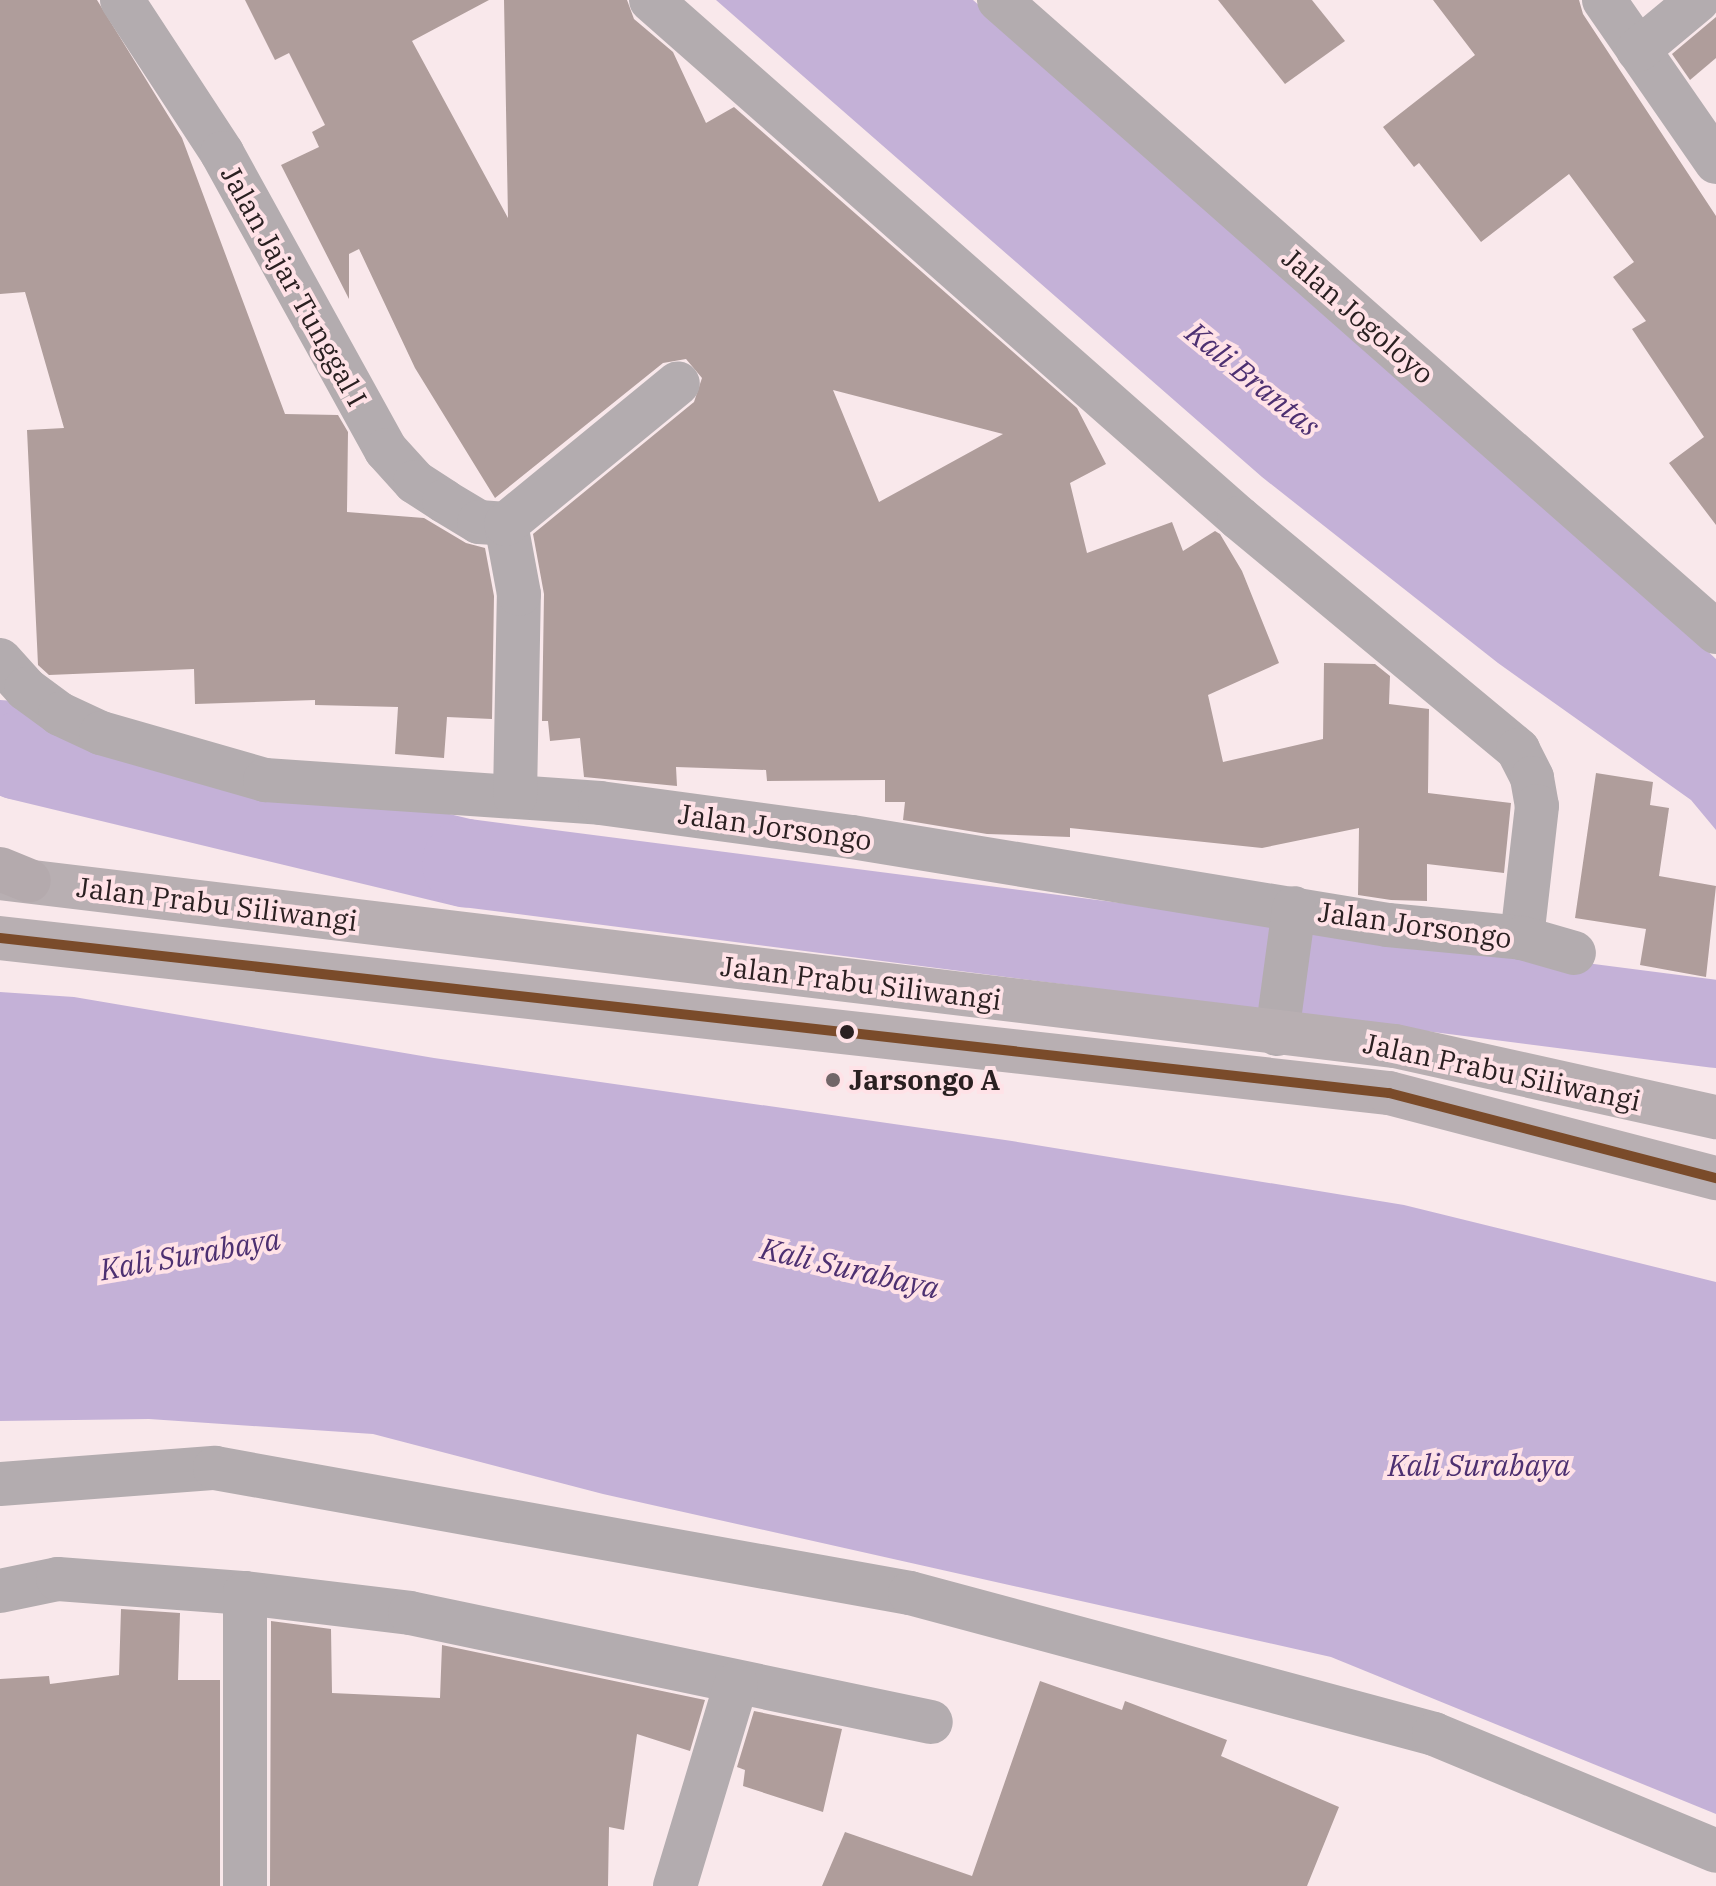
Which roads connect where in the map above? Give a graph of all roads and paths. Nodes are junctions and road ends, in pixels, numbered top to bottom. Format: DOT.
graph roads {
  1 [pos="122,0"];
  2 [pos="651,0"];
  3 [pos="999,0"];
  4 [pos="1604,0"];
  5 [pos="1698,0"];
  6 [pos="1638,50"];
  7 [pos="1716,162"];
  8 [pos="678,383"];
  9 [pos="506,524"];
  10 [pos="1716,632"];
  11 [pos="0,660"];
  12 [pos="515,796"];
  13 [pos="10,876"];
  14 [pos="1294,915"];
  15 [pos="0,938"];
  16 [pos="1522,938"];
  17 [pos="1574,953"];
  18 [pos="1278,1028"];
  19 [pos="1716,1117"];
  20 [pos="1716,1178"];
  21 [pos="0,1484"];
  22 [pos="0,1591"];
  23 [pos="245,1593"];
  24 [pos="736,1684"];
  25 [pos="931,1722"];
  26 [pos="1716,1851"];
  27 [pos="245,1886"];
  28 [pos="675,1886"];
  1 -- 9 [label="street, Jalan Jajar Tunggal I"];
  2 -- 16 [label="street"];
  3 -- 10 [label="street, Jalan Jogoloyo"];
  4 -- 6 [label="street"];
  5 -- 6 [label="street"];
  6 -- 7 [label="street"];
  8 -- 9 [label="street"];
  9 -- 12 [label="street"];
  11 -- 12 [label="street, Jalan Jorsongo"];
  12 -- 14 [label="street, Jalan Jorsongo"];
  13 -- 18 [label="main road, Jalan Prabu Siliwangi"];
  14 -- 16 [label="street, Jalan Jorsongo"];
  14 -- 18 [label="street"];
  15 -- 20 [label="main road, Jalan Prabu Siliwangi"];
  16 -- 17 [label="street, Jalan Jorsongo"];
  18 -- 19 [label="main road, Jalan Prabu Siliwangi"];
  21 -- 26 [label="street"];
  22 -- 23 [label="street"];
  23 -- 24 [label="street"];
  23 -- 27 [label="street"];
  24 -- 25 [label="street"];
  24 -- 28 [label="street"];
}
